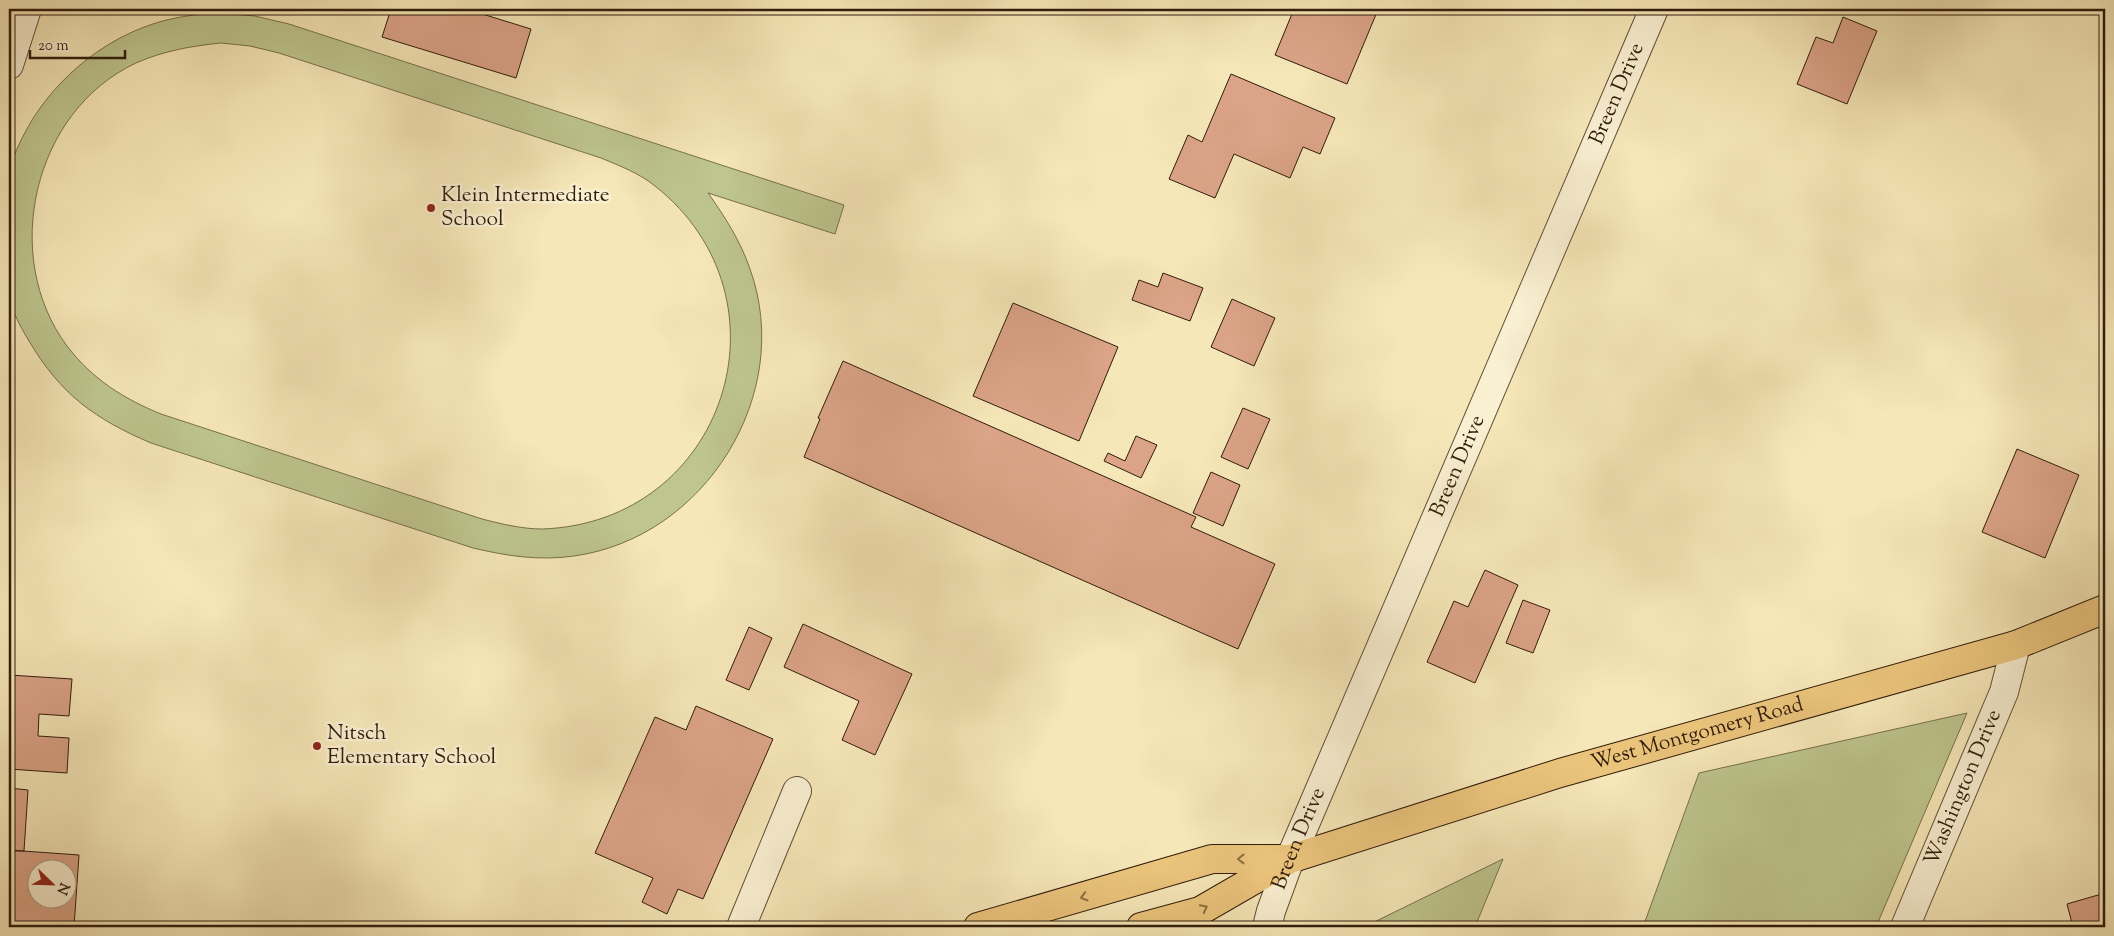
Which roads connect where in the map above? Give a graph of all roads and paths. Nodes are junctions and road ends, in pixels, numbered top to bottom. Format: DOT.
graph roads {
  1 [pos="27,9"];
  2 [pos="1654,9"];
  3 [pos="9,65"];
  4 [pos="2105,610"];
  5 [pos="2016,645"];
  6 [pos="797,791"];
  7 [pos="1290,859"];
  8 [pos="741,927"];
  9 [pos="978,927"];
  10 [pos="1141,927"];
  11 [pos="1267,927"];
  12 [pos="1905,927"];
  1 -- 3 [label="street"];
  2 -- 7 [label="street, Breen Drive"];
  4 -- 5 [label="main road, West Montgomery Road"];
  5 -- 7 [label="main road, West Montgomery Road"];
  5 -- 12 [label="street, Washington Drive"];
  6 -- 8 [label="street"];
  7 -- 9 [label="main road, West Montgomery Road, one-way"];
  10 -- 7 [label="main road, West Montgomery Road, one-way"];
  7 -- 11 [label="street, Breen Drive"];
}
